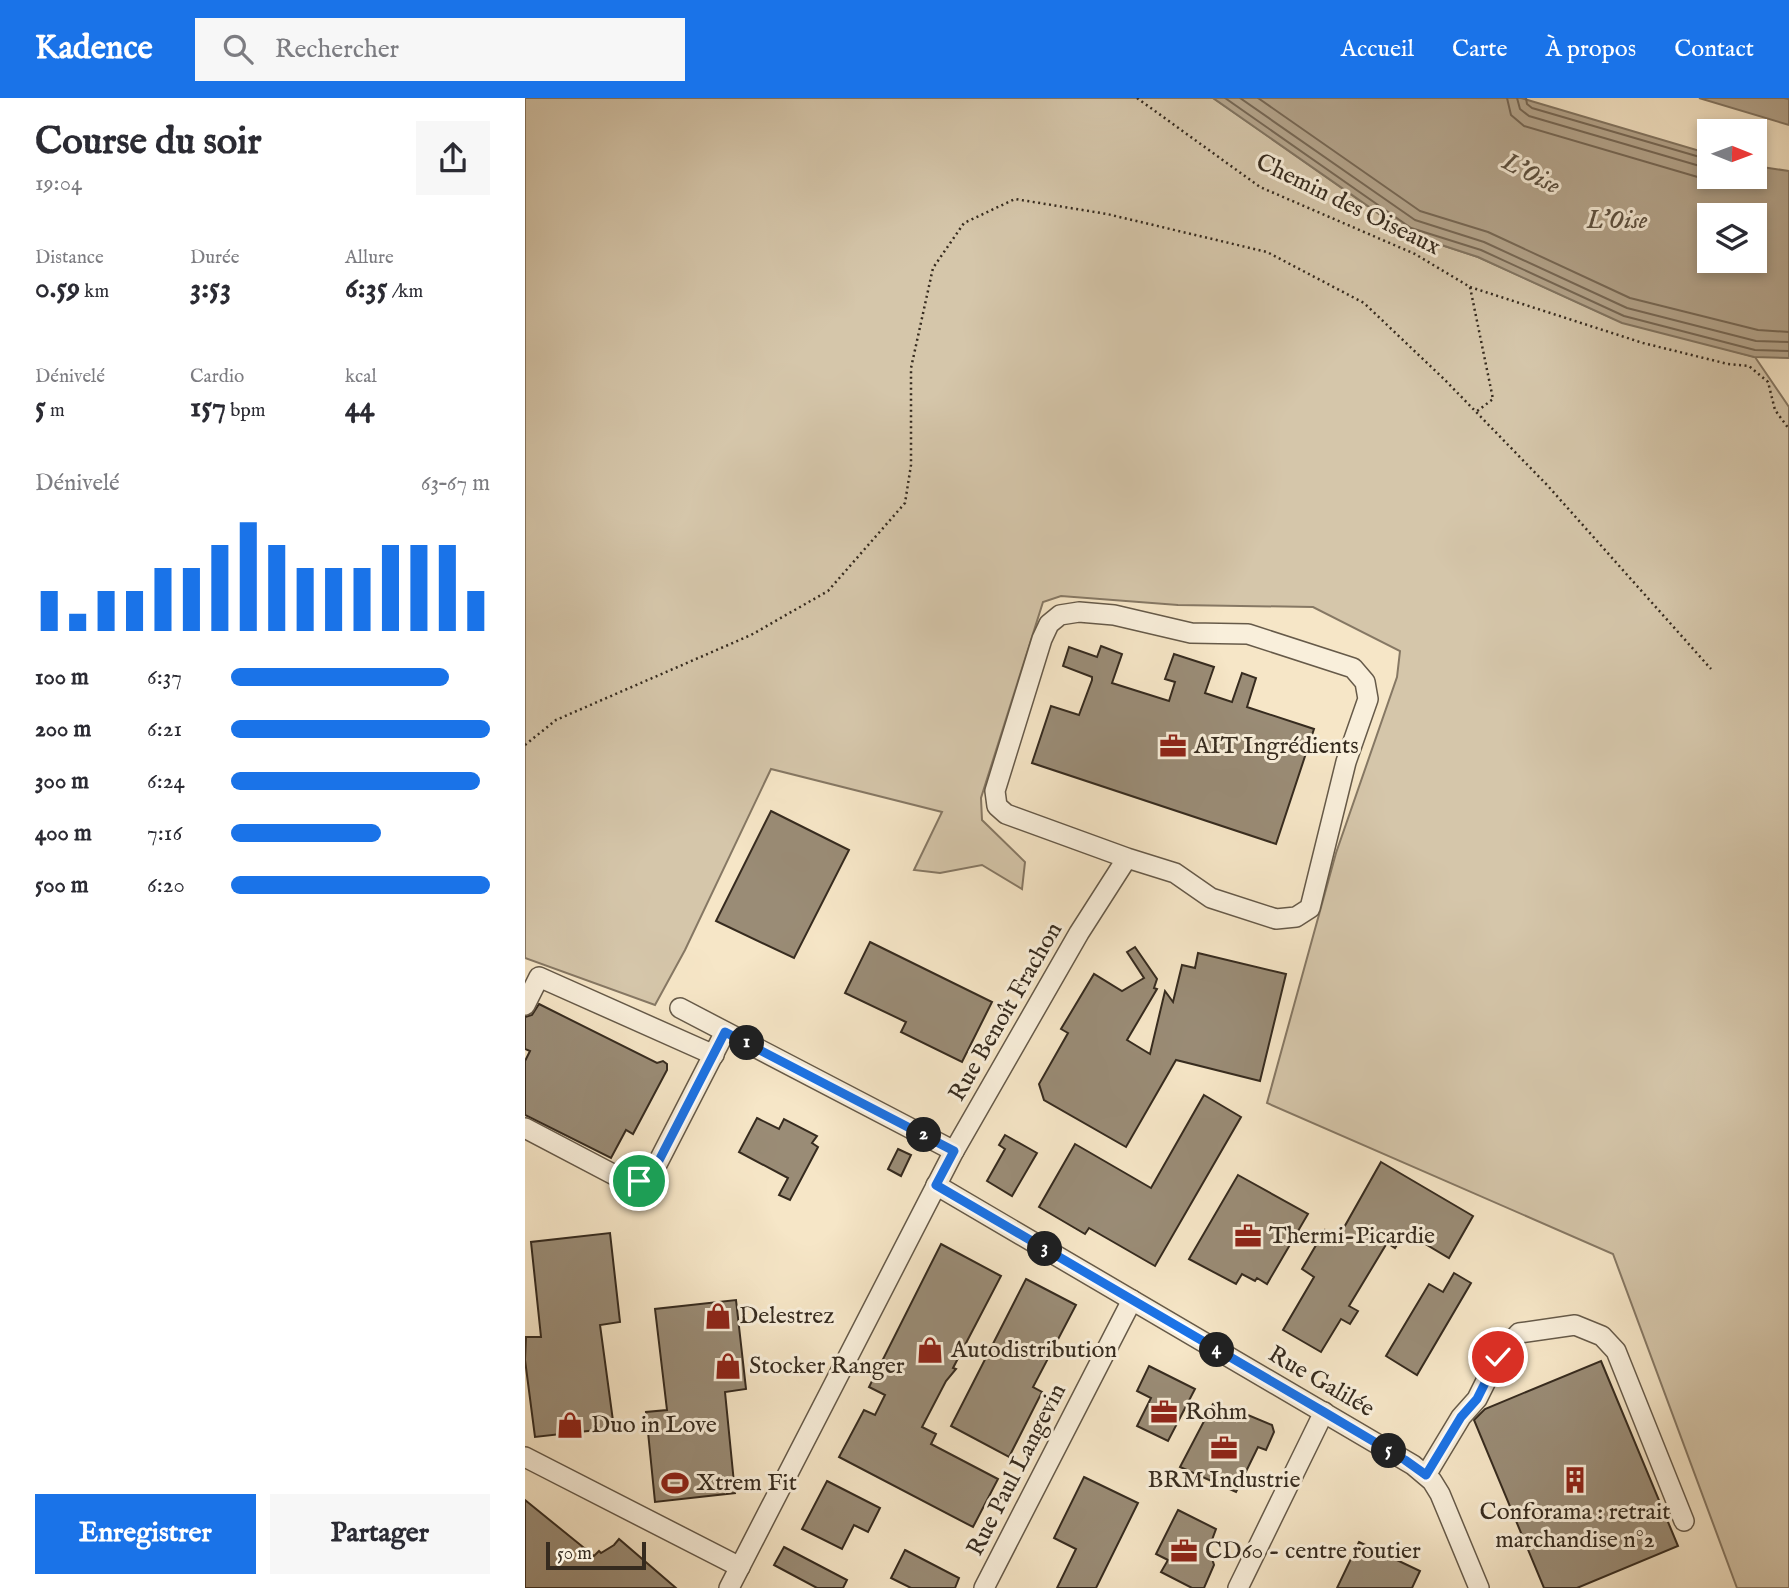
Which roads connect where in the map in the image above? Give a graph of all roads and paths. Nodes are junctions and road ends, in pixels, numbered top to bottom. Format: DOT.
graph roads {
  1 [pos="1137,98"];
  2 [pos="1470,287"];
  3 [pos="1476,412"];
  4 [pos="1789,429"];
  5 [pos="1711,669"];
  6 [pos="525,745"];
  7 [pos="1127,858"];
  8 [pos="525,1005"];
  9 [pos="680,1008"];
  10 [pos="725,1032"];
  11 [pos="714,1055"];
  12 [pos="525,1128"];
  13 [pos="954,1151"];
  14 [pos="936,1185"];
  15 [pos="1132,1300"];
  16 [pos="1324,1412"];
  17 [pos="525,1457"];
  18 [pos="1426,1475"];
  19 [pos="1684,1521"];
  20 [pos="740,1566"];
  21 [pos="729,1588"];
  22 [pos="984,1588"];
  23 [pos="1238,1588"];
  24 [pos="1479,1588"];
  1 -- 2 [label="path, Chemin des Oiseaux"];
  2 -- 3 [label="path"];
  2 -- 4 [label="path, Chemin des Oiseaux"];
  3 -- 5 [label="path"];
  3 -- 6 [label="path"];
  7 -- 7 [label="street"];
  7 -- 13 [label="street, Rue Benoît Frachon"];
  8 -- 11 [label="street"];
  9 -- 10 [label="street"];
  10 -- 11 [label="street"];
  10 -- 13 [label="street"];
  11 -- 12 [label="street"];
  13 -- 14 [label="street, Rue Benoît Frachon"];
  14 -- 15 [label="street, Rue Galilée"];
  14 -- 20 [label="street, Rue Benoît Frachon"];
  15 -- 16 [label="street, Rue Galilée"];
  15 -- 22 [label="street, Rue Paul Langevin"];
  16 -- 18 [label="street, Rue Galilée"];
  16 -- 23 [label="street"];
  17 -- 20 [label="street"];
  18 -- 19 [label="street"];
  18 -- 24 [label="street, Rue Galilée"];
  20 -- 21 [label="street, Rue Benoît Frachon"];
}
